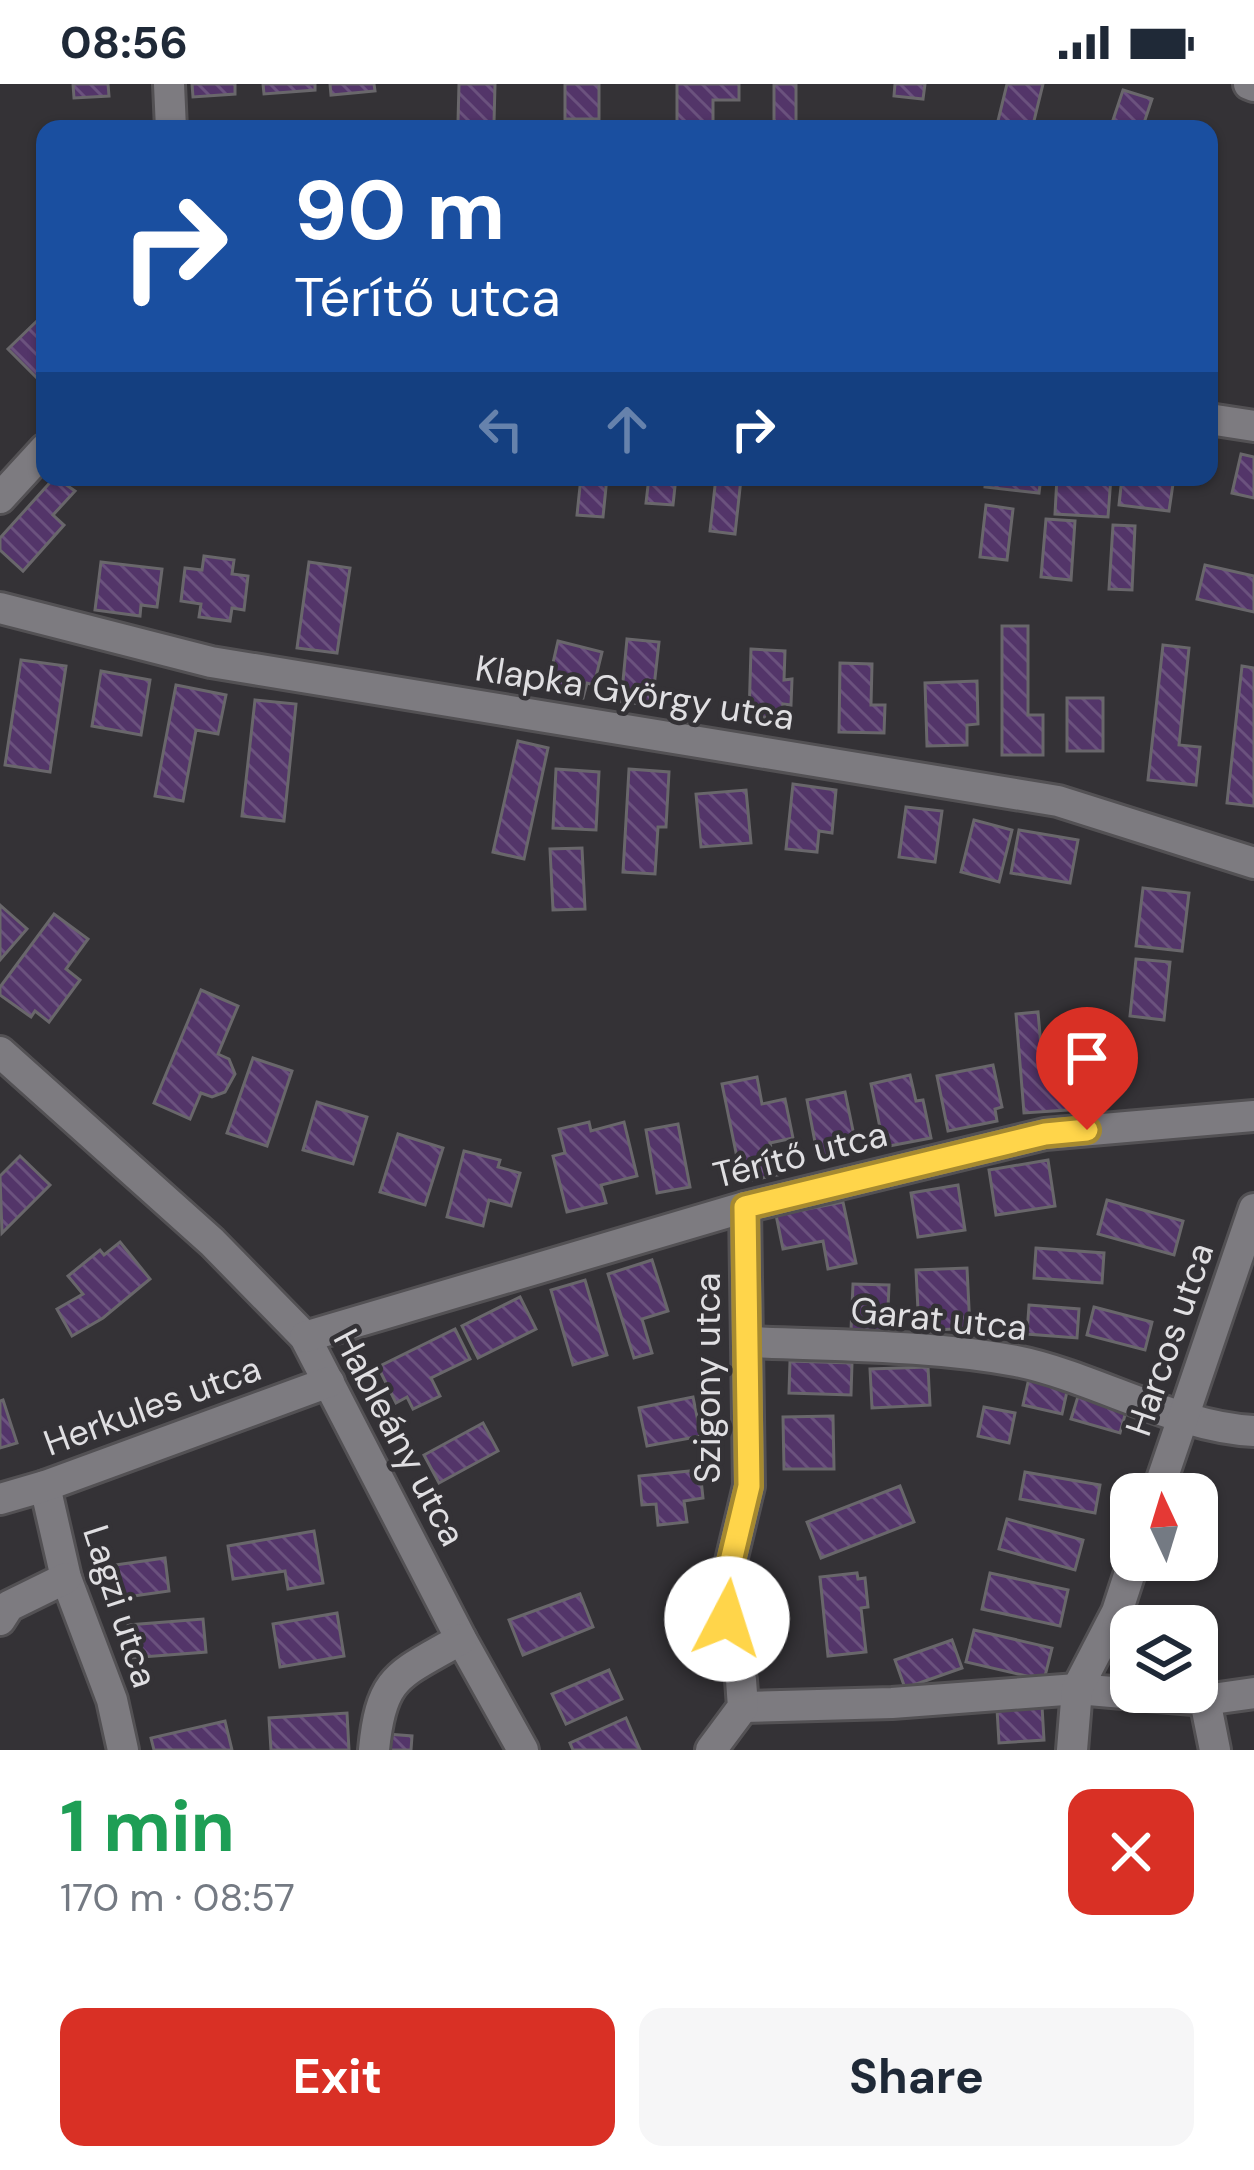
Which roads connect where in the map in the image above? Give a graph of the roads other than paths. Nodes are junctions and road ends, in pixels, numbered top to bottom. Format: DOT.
graph roads {
  1 [pos="169,84"];
  2 [pos="171,120"];
  3 [pos="1218,420"];
  4 [pos="1254,425"];
  5 [pos="36,458"];
  6 [pos="0,498"];
  7 [pos="0,608"];
  8 [pos="1254,863"];
  9 [pos="0,1052"];
  10 [pos="1254,1116"];
  11 [pos="745,1207"];
  12 [pos="1254,1209"];
  13 [pos="305,1337"];
  14 [pos="750,1342"];
  15 [pos="329,1382"];
  16 [pos="1184,1415"];
  17 [pos="1254,1431"];
  18 [pos="1164,1473"];
  19 [pos="44,1486"];
  20 [pos="0,1499"];
  21 [pos="66,1578"];
  22 [pos="1127,1581"];
  23 [pos="0,1620"];
  24 [pos="461,1639"];
  25 [pos="1077,1690"];
  26 [pos="1110,1693"];
  27 [pos="1254,1693"];
  28 [pos="1218,1698"];
  29 [pos="743,1707"];
  30 [pos="1208,1713"];
  31 [pos="123,1750"];
  32 [pos="374,1750"];
  33 [pos="523,1750"];
  34 [pos="711,1750"];
  35 [pos="1072,1750"];
  36 [pos="1215,1750"];
  1 -- 2 [label="street"];
  3 -- 4 [label="street"];
  5 -- 6 [label="street"];
  7 -- 8 [label="street, Klapka György utca"];
  9 -- 13 [label="street, Hableány utca"];
  10 -- 11 [label="street, Térítő utca"];
  11 -- 13 [label="street, Térítő utca"];
  11 -- 14 [label="street, Szigony utca"];
  12 -- 16 [label="street, Harcos utca"];
  13 -- 15 [label="street, Hableány utca"];
  14 -- 16 [label="street, Garat utca"];
  14 -- 29 [label="street, Szigony utca"];
  15 -- 19 [label="street, Herkules utca"];
  15 -- 24 [label="street, Hableány utca"];
  16 -- 17 [label="street, Garat utca"];
  16 -- 18 [label="street, Harcos utca"];
  19 -- 20 [label="street, Herkules utca"];
  19 -- 21 [label="street, Lagzi utca"];
  21 -- 23 [label="street"];
  21 -- 31 [label="street, Lagzi utca"];
  22 -- 25 [label="street"];
  24 -- 32 [label="street"];
  24 -- 33 [label="street, Hableány utca"];
  25 -- 26 [label="street"];
  25 -- 29 [label="street"];
  25 -- 35 [label="street"];
  27 -- 28 [label="street"];
  29 -- 34 [label="street"];
  30 -- 36 [label="street"];
}
